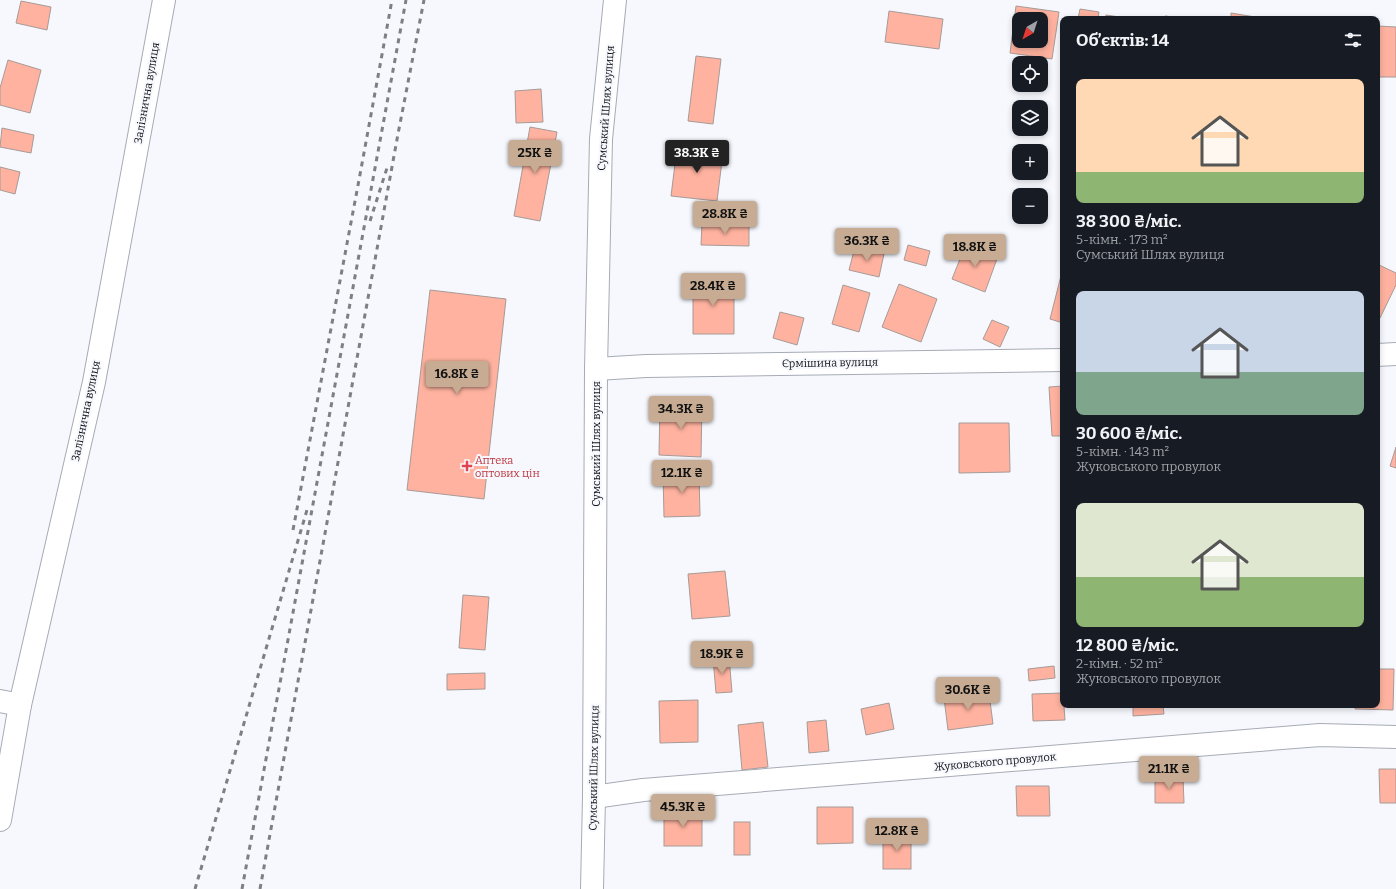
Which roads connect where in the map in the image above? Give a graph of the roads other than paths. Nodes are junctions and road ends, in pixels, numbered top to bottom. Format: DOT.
graph roads {
  1 [pos="164,0"];
  2 [pos="615,0"];
  3 [pos="1396,354"];
  4 [pos="1380,355"];
  5 [pos="1060,360"];
  6 [pos="596,369"];
  7 [pos="10,703"];
  8 [pos="1396,737"];
  9 [pos="594,797"];
  10 [pos="0,820"];
  11 [pos="592,889"];
  1 -- 7 [label="street, Залізнична вулиця"];
  2 -- 6 [label="street, Сумський Шлях вулиця"];
  3 -- 4 [label="street"];
  5 -- 6 [label="street, Єрмішина вулиця"];
  6 -- 9 [label="street, Сумський Шлях вулиця"];
  7 -- 10 [label="street, Залізнична вулиця"];
  8 -- 9 [label="street, Жуковського провулок"];
  9 -- 11 [label="street, Сумський Шлях вулиця"];
}
